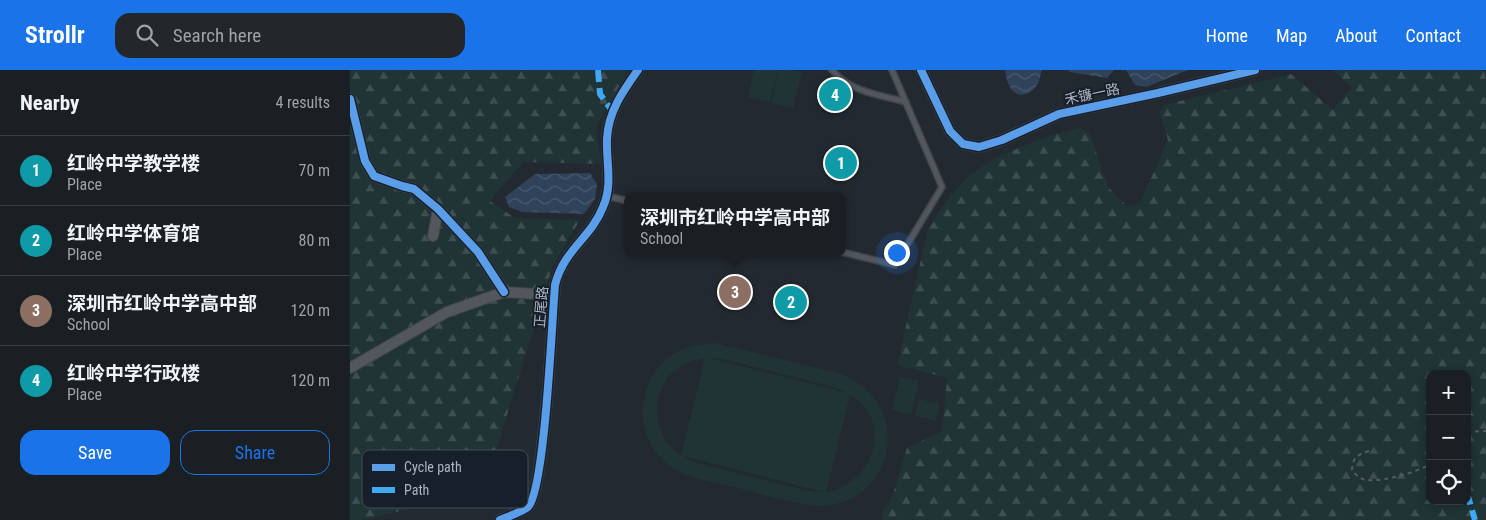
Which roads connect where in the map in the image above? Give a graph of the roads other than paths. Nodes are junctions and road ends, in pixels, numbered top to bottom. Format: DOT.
graph roads {
  1 [pos="638,70"];
  2 [pos="832,70"];
  3 [pos="892,70"];
  4 [pos="921,70"];
  5 [pos="1255,70"];
  6 [pos="350,99"];
  7 [pos="906,102"];
  8 [pos="607,196"];
  9 [pos="624,201"];
  10 [pos="438,210"];
  11 [pos="433,236"];
  12 [pos="846,253"];
  13 [pos="504,292"];
  14 [pos="554,295"];
  15 [pos="350,368"];
  16 [pos="528,507"];
  17 [pos="526,508"];
  18 [pos="500,520"];
  1 -- 8 [label="street, 正尾路"];
  2 -- 7 [label="lane"];
  3 -- 7 [label="lane"];
  4 -- 5 [label="street, 禾镰一路"];
  6 -- 10 [label="street"];
  7 -- 12 [label="lane"];
  8 -- 9 [label="lane"];
  8 -- 14 [label="street, 正尾路"];
  10 -- 11 [label="street"];
  10 -- 13 [label="street"];
  13 -- 14 [label="street"];
  13 -- 15 [label="street"];
  14 -- 16 [label="street, 正尾路"];
  17 -- 18 [label="street, 正尾路"];
}
